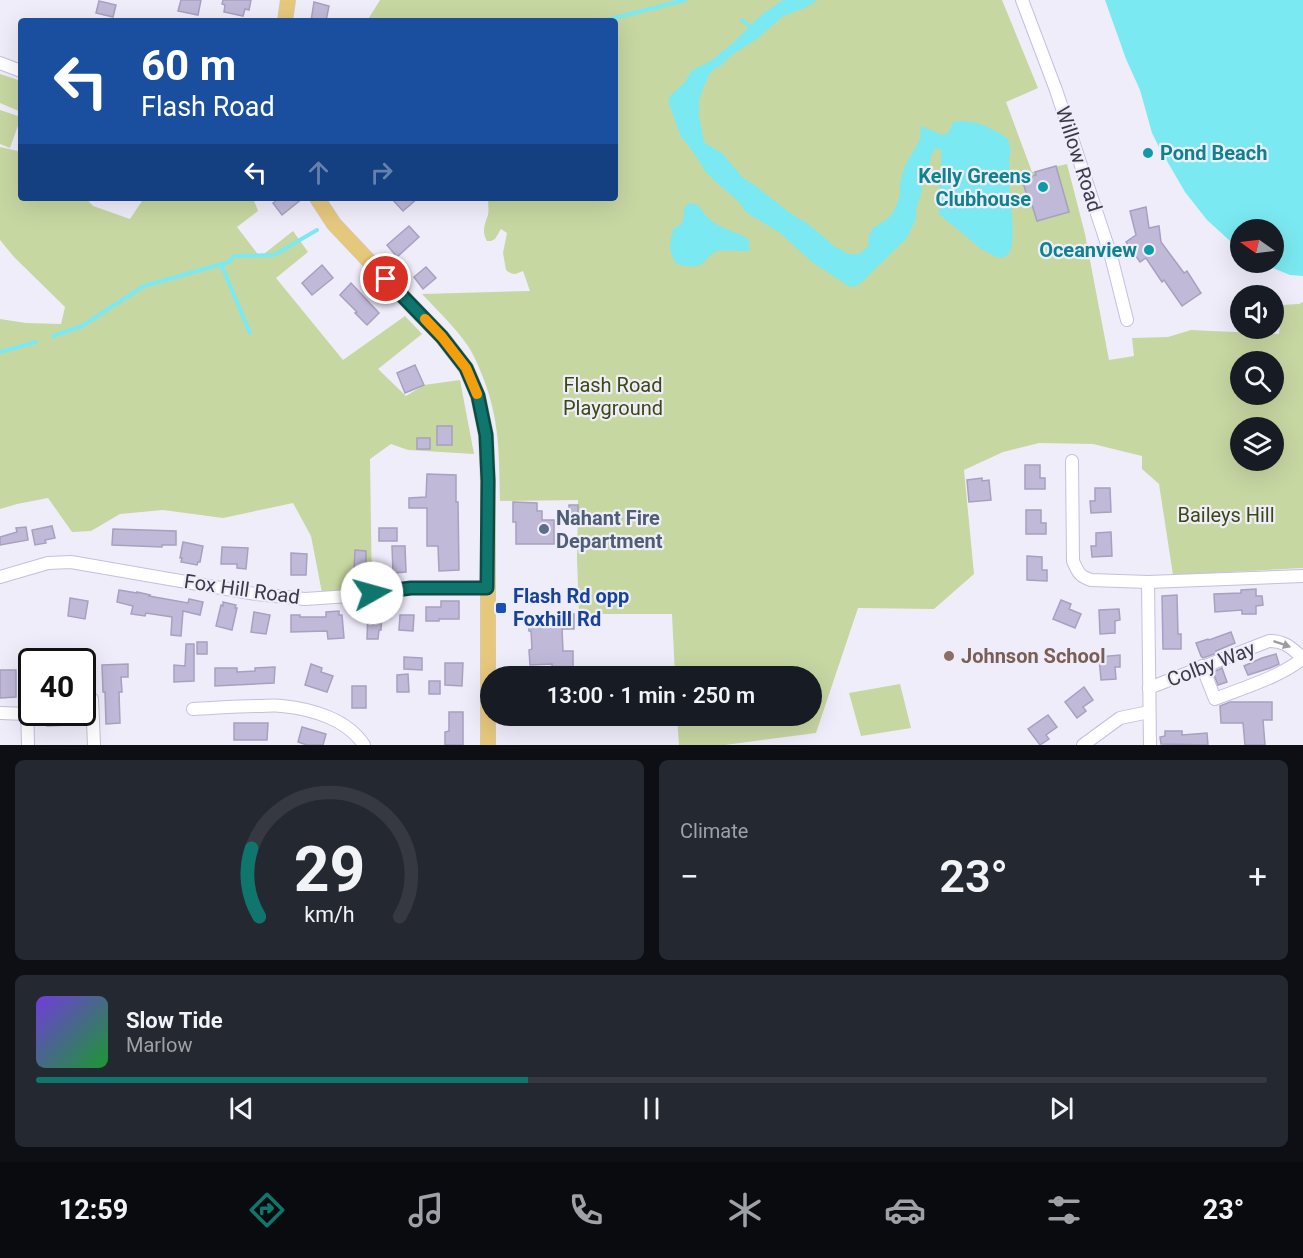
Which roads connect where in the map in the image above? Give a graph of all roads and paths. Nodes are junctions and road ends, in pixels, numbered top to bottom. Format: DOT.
graph roads {
  1 [pos="288,0"];
  2 [pos="1022,0"];
  3 [pos="285,18"];
  4 [pos="0,63"];
  5 [pos="18,70"];
  6 [pos="319,201"];
  7 [pos="1127,320"];
  8 [pos="1072,461"];
  9 [pos="1303,576"];
  10 [pos="0,577"];
  11 [pos="1148,582"];
  12 [pos="487,588"];
  13 [pos="1303,659"];
  14 [pos="1202,666"];
  15 [pos="1149,688"];
  16 [pos="193,709"];
  17 [pos="1149,712"];
  18 [pos="0,713"];
  19 [pos="18,714"];
  20 [pos="28,726"];
  21 [pos="93,726"];
  22 [pos="28,745"];
  23 [pos="94,745"];
  24 [pos="364,745"];
  25 [pos="488,745"];
  26 [pos="1083,745"];
  27 [pos="1150,745"];
  1 -- 3 [label="main road"];
  2 -- 7 [label="street, Willow Road"];
  4 -- 5 [label="street"];
  6 -- 12 [label="main road"];
  8 -- 11 [label="street"];
  9 -- 11 [label="street"];
  10 -- 12 [label="street, Fox Hill Road"];
  11 -- 15 [label="street"];
  12 -- 25 [label="main road"];
  14 -- 13 [label="street, Colby Way, one-way"];
  13 -- 14 [label="street"];
  14 -- 15 [label="street, Colby Way"];
  15 -- 17 [label="street"];
  16 -- 24 [label="street"];
  17 -- 26 [label="street"];
  17 -- 27 [label="street"];
  18 -- 19 [label="street"];
  20 -- 22 [label="street"];
  21 -- 23 [label="street"];
}
